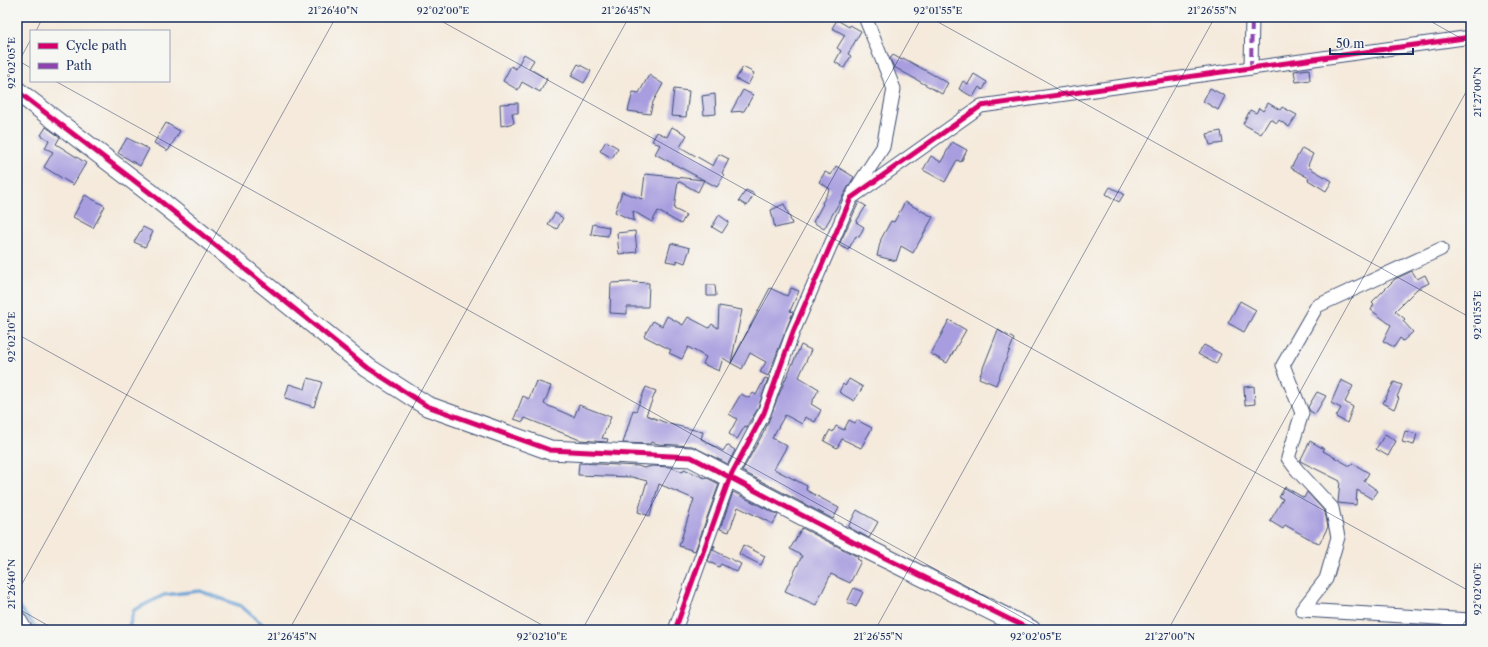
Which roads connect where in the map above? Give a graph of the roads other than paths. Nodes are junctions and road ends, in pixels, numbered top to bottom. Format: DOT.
graph roads {
  1 [pos="865,17"];
  2 [pos="1252,17"];
  3 [pos="1471,37"];
  4 [pos="1251,68"];
  5 [pos="17,91"];
  6 [pos="851,198"];
  7 [pos="1441,249"];
  8 [pos="730,477"];
  9 [pos="17,615"];
  10 [pos="1471,620"];
  11 [pos="26,630"];
  12 [pos="676,630"];
  13 [pos="1031,630"];
  1 -- 6 [label="street"];
  2 -- 4 [label="street"];
  3 -- 4 [label="street"];
  4 -- 6 [label="street"];
  5 -- 8 [label="street"];
  6 -- 8 [label="street"];
  7 -- 10 [label="street"];
  8 -- 12 [label="street"];
  8 -- 13 [label="street"];
  9 -- 11 [label="street"];
}
